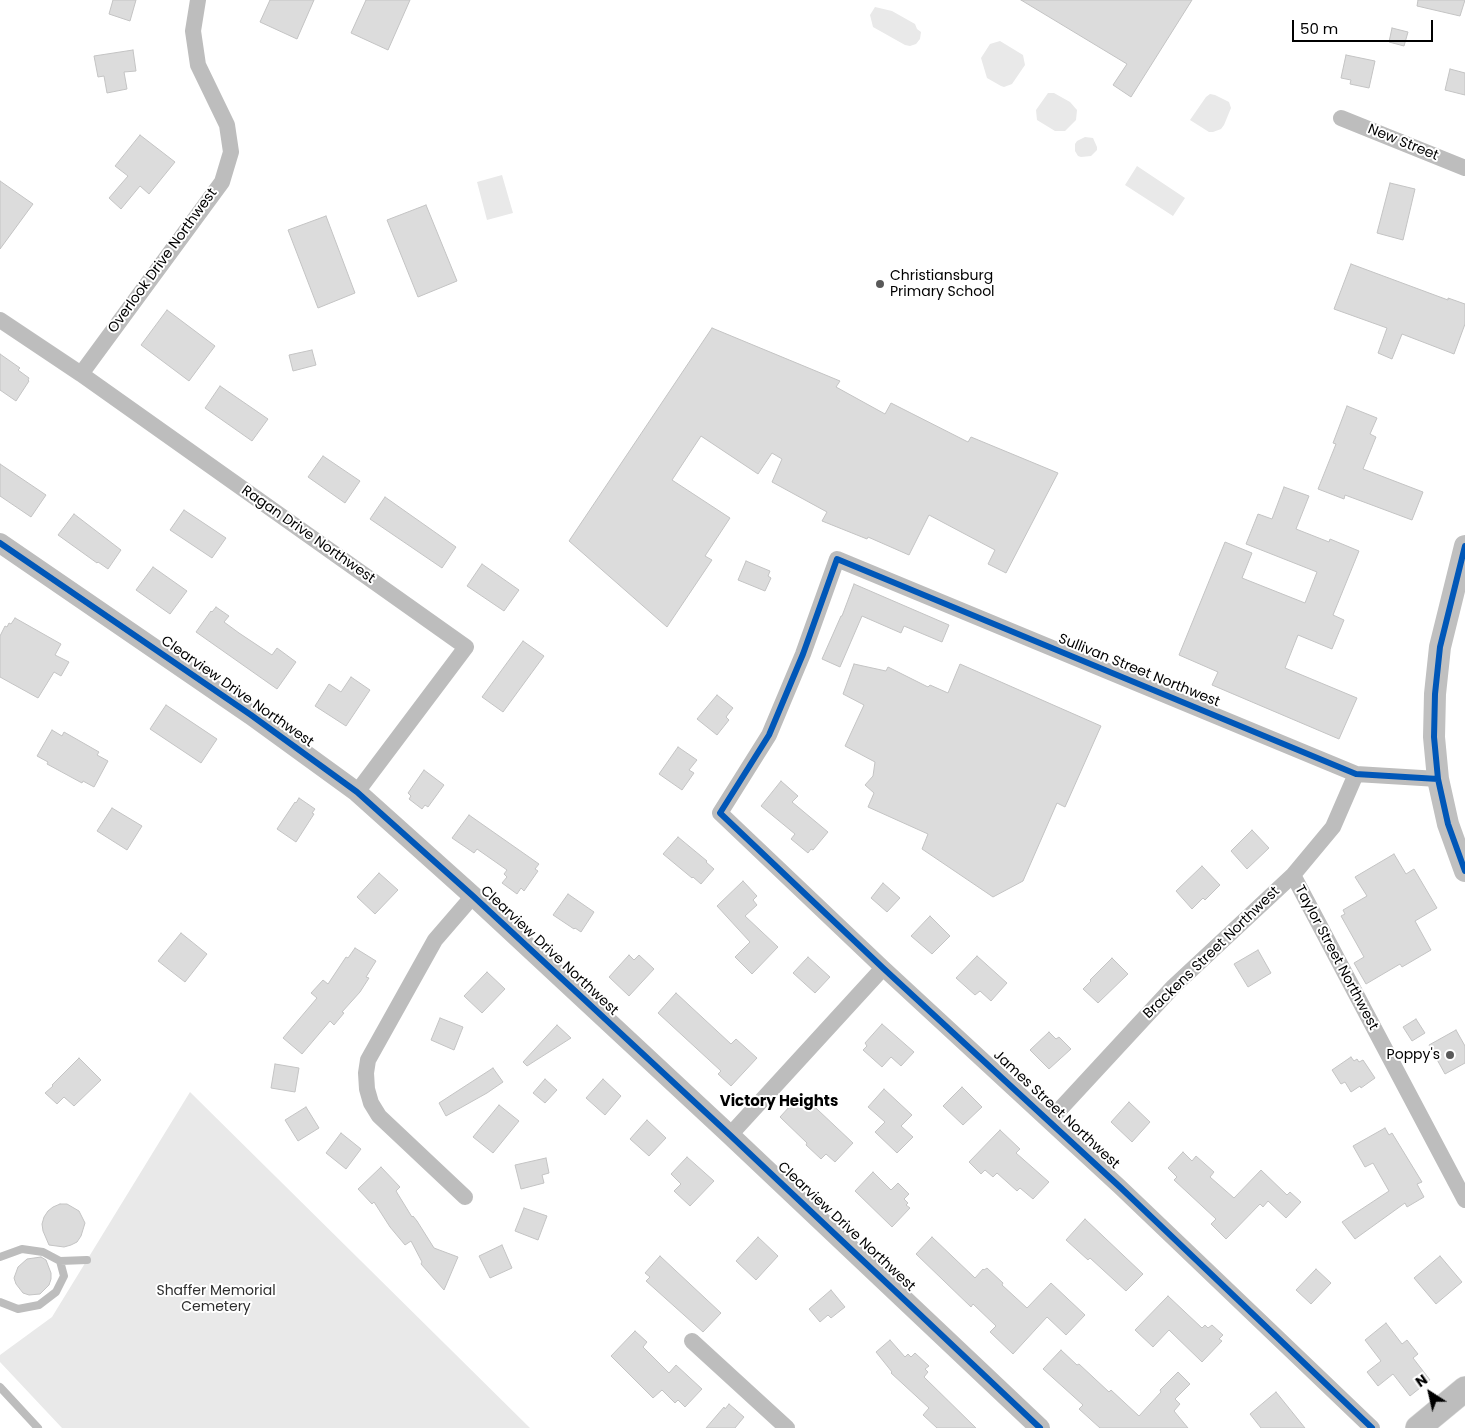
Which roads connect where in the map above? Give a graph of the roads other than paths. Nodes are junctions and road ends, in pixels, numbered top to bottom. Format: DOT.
graph roads {
  1 [pos="198,0"];
  2 [pos="1341,118"];
  3 [pos="1465,168"];
  4 [pos="0,320"];
  5 [pos="81,374"];
  6 [pos="0,544"];
  7 [pos="1465,546"];
  8 [pos="1356,774"];
  9 [pos="1438,779"];
  10 [pos="357,792"];
  11 [pos="720,813"];
  12 [pos="1465,871"];
  13 [pos="1293,876"];
  14 [pos="472,896"];
  15 [pos="883,968"];
  16 [pos="1050,1120"];
  17 [pos="730,1135"];
  18 [pos="465,1198"];
  19 [pos="1465,1200"];
  20 [pos="0,1257"];
  21 [pos="87,1260"];
  22 [pos="60,1261"];
  23 [pos="0,1302"];
  24 [pos="692,1341"];
  25 [pos="0,1387"];
  26 [pos="1465,1389"];
  27 [pos="38,1428"];
  28 [pos="787,1428"];
  29 [pos="1040,1428"];
  30 [pos="1372,1428"];
  31 [pos="1418,1428"];
  1 -- 5 [label="street, Overlook Drive Northwest"];
  2 -- 3 [label="street, New Street"];
  4 -- 5 [label="street, Ragan Drive Northwest"];
  5 -- 10 [label="street, Ragan Drive Northwest"];
  6 -- 10 [label="street, Clearview Drive Northwest"];
  7 -- 9 [label="main road"];
  8 -- 9 [label="street, Sullivan Street Northwest"];
  8 -- 11 [label="street, Sullivan Street Northwest"];
  8 -- 13 [label="street, Brackens Street Northwest"];
  9 -- 12 [label="main road"];
  10 -- 14 [label="street, Clearview Drive Northwest"];
  11 -- 15 [label="street, James Street Northwest"];
  13 -- 16 [label="street, Brackens Street Northwest"];
  13 -- 19 [label="street, Taylor Street Northwest"];
  14 -- 17 [label="street, Clearview Drive Northwest"];
  14 -- 18 [label="street"];
  15 -- 16 [label="street, James Street Northwest"];
  15 -- 17 [label="street"];
  16 -- 30 [label="street, James Street Northwest"];
  17 -- 29 [label="street, Clearview Drive Northwest"];
  20 -- 22 [label="lane"];
  21 -- 22 [label="lane"];
  22 -- 23 [label="lane"];
  24 -- 28 [label="street"];
  25 -- 27 [label="lane"];
  26 -- 31 [label="main road"];
}
